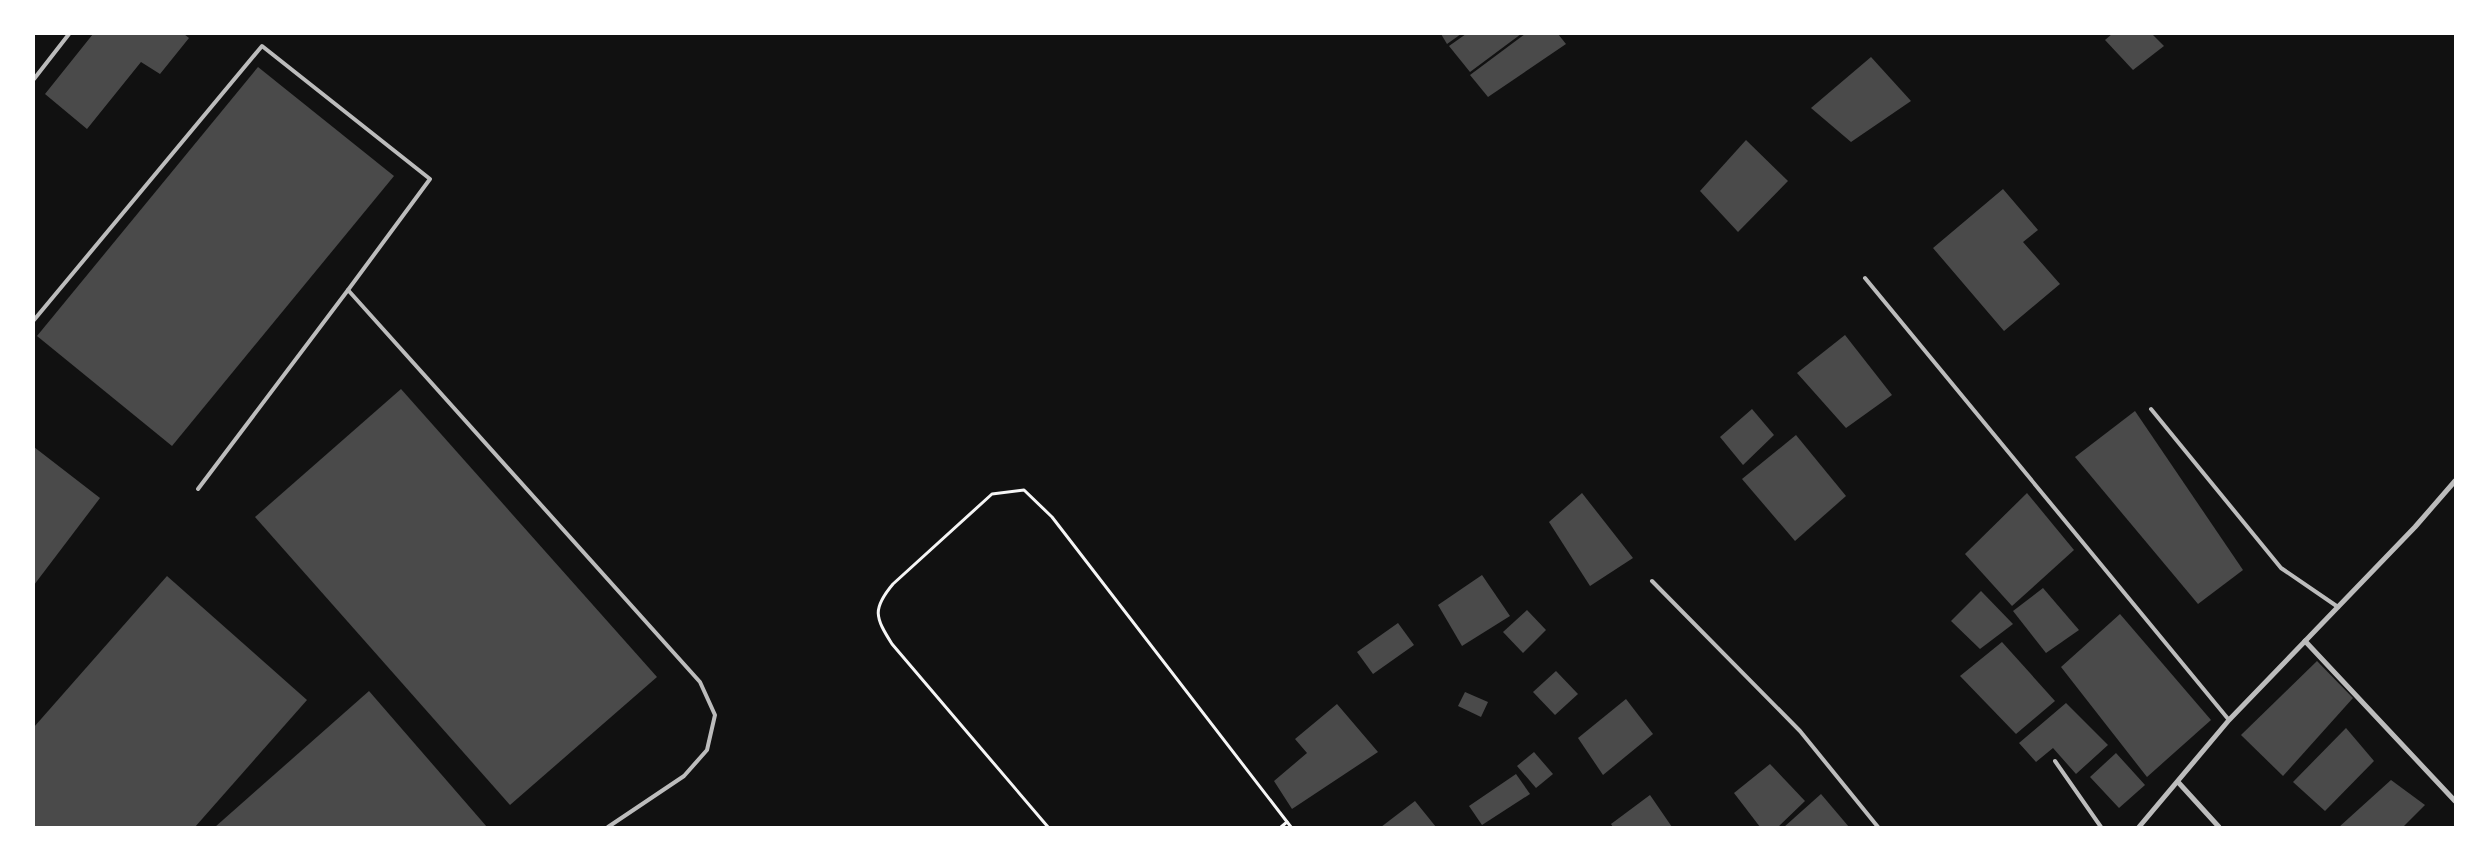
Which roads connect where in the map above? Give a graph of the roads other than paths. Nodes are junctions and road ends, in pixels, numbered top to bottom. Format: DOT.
graph roads {
  1 [pos="69,34"];
  2 [pos="34,80"];
  3 [pos="1865,278"];
  4 [pos="348,290"];
  5 [pos="34,320"];
  6 [pos="2152,409"];
  7 [pos="2455,481"];
  8 [pos="198,489"];
  9 [pos="1652,581"];
  10 [pos="2338,607"];
  11 [pos="2305,641"];
  12 [pos="2229,720"];
  13 [pos="2055,761"];
  14 [pos="2178,782"];
  15 [pos="2455,801"];
  16 [pos="608,827"];
  17 [pos="1878,827"];
  18 [pos="2101,827"];
  19 [pos="2139,827"];
  20 [pos="2219,827"];
  1 -- 2 [label="lane"];
  3 -- 12 [label="lane"];
  4 -- 5 [label="lane"];
  4 -- 8 [label="lane"];
  4 -- 16 [label="lane"];
  6 -- 10 [label="lane"];
  7 -- 10 [label="street"];
  9 -- 17 [label="lane"];
  10 -- 11 [label="street"];
  11 -- 12 [label="street"];
  11 -- 15 [label="street"];
  12 -- 14 [label="street"];
  13 -- 18 [label="lane"];
  14 -- 19 [label="street"];
  14 -- 20 [label="street"];
}
